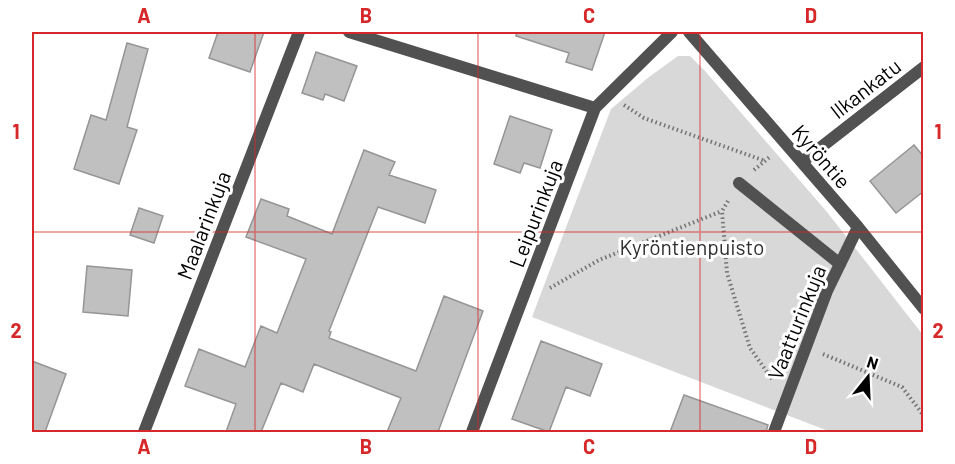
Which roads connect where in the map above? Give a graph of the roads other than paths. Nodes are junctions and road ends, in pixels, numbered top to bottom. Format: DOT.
graph roads {
  1 [pos="299,32"];
  2 [pos="349,32"];
  3 [pos="672,32"];
  4 [pos="688,32"];
  5 [pos="924,67"];
  6 [pos="595,108"];
  7 [pos="802,162"];
  8 [pos="739,183"];
  9 [pos="858,228"];
  10 [pos="840,264"];
  11 [pos="924,309"];
  12 [pos="144,432"];
  13 [pos="472,432"];
  14 [pos="774,432"];
  1 -- 12 [label="street, Maalarinkuja"];
  2 -- 6 [label="street"];
  3 -- 6 [label="street, Leipurinkuja"];
  4 -- 7 [label="street, Kyröntie"];
  5 -- 7 [label="street, Ilkankatu"];
  6 -- 13 [label="street, Leipurinkuja"];
  7 -- 9 [label="street, Kyröntie"];
  8 -- 10 [label="street"];
  9 -- 10 [label="street, Vaatturinkuja"];
  9 -- 11 [label="street, Kyröntie"];
  10 -- 14 [label="street, Vaatturinkuja"];
}
